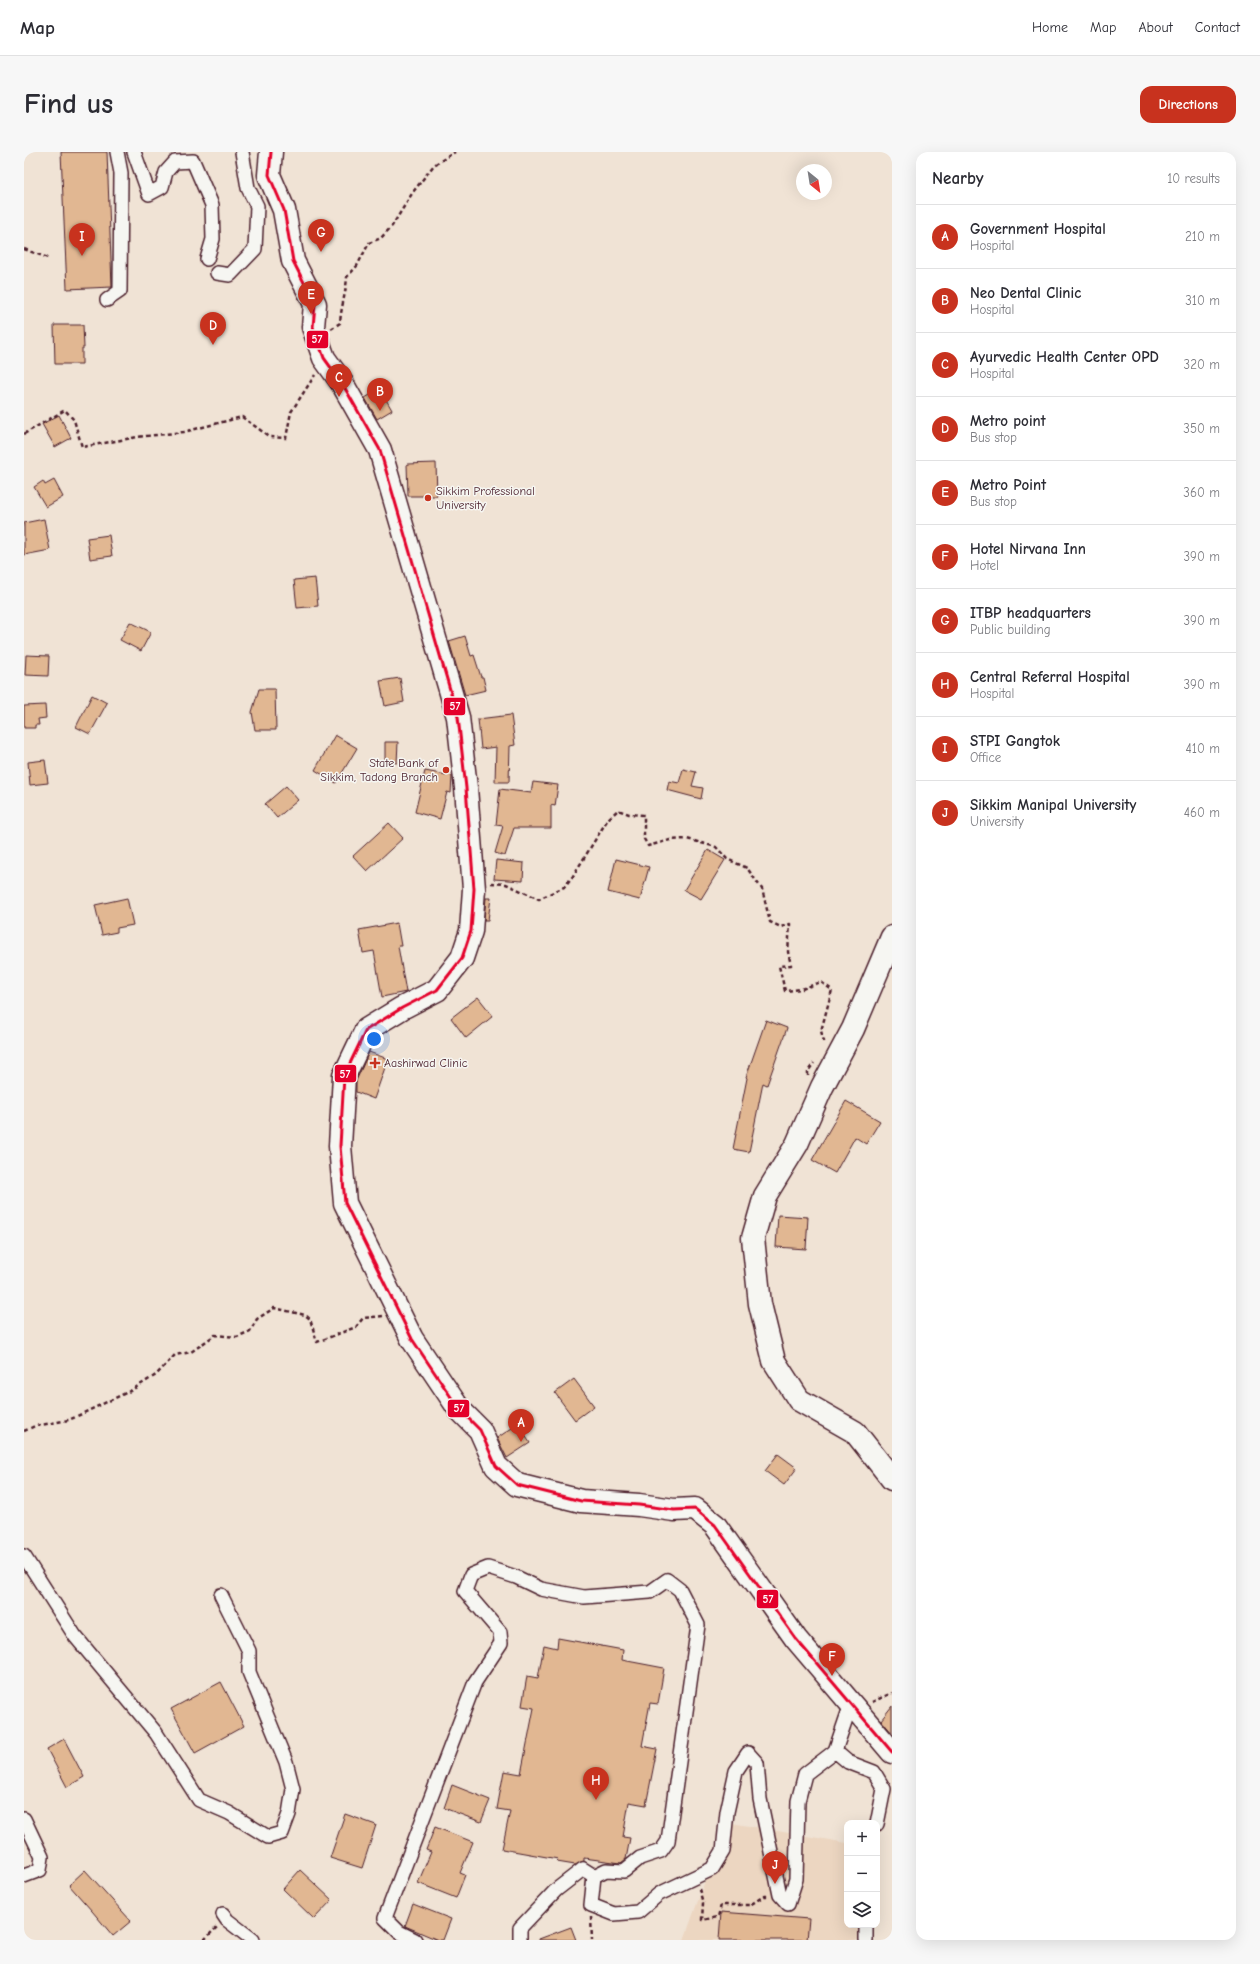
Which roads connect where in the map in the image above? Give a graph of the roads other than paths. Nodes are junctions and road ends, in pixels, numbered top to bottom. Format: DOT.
graph roads {
  1 [pos="117,152"];
  2 [pos="134,152"];
  3 [pos="242,152"];
  4 [pos="271,152"];
  5 [pos="208,259"];
  6 [pos="218,273"];
  7 [pos="107,300"];
  8 [pos="892,937"];
  9 [pos="892,1479"];
  10 [pos="24,1556"];
  11 [pos="221,1595"];
  12 [pos="851,1704"];
  13 [pos="835,1751"];
  14 [pos="892,1752"];
  15 [pos="24,1819"];
  16 [pos="878,1820"];
  17 [pos="24,1876"];
  18 [pos="594,1876"];
  19 [pos="225,1917"];
  20 [pos="866,1928"];
  21 [pos="253,1940"];
  22 [pos="415,1940"];
  23 [pos="520,1940"];
  24 [pos="866,1940"];
  1 -- 7 [label="street"];
  2 -- 5 [label="street"];
  3 -- 6 [label="street"];
  4 -- 12 [label="highway"];
  8 -- 9 [label="highway"];
  10 -- 11 [label="street"];
  12 -- 13 [label="street"];
  12 -- 14 [label="highway"];
  13 -- 16 [label="street"];
  13 -- 18 [label="street"];
  15 -- 17 [label="street"];
  18 -- 22 [label="street"];
  18 -- 23 [label="street"];
  19 -- 21 [label="street"];
  20 -- 24 [label="street"];
}
